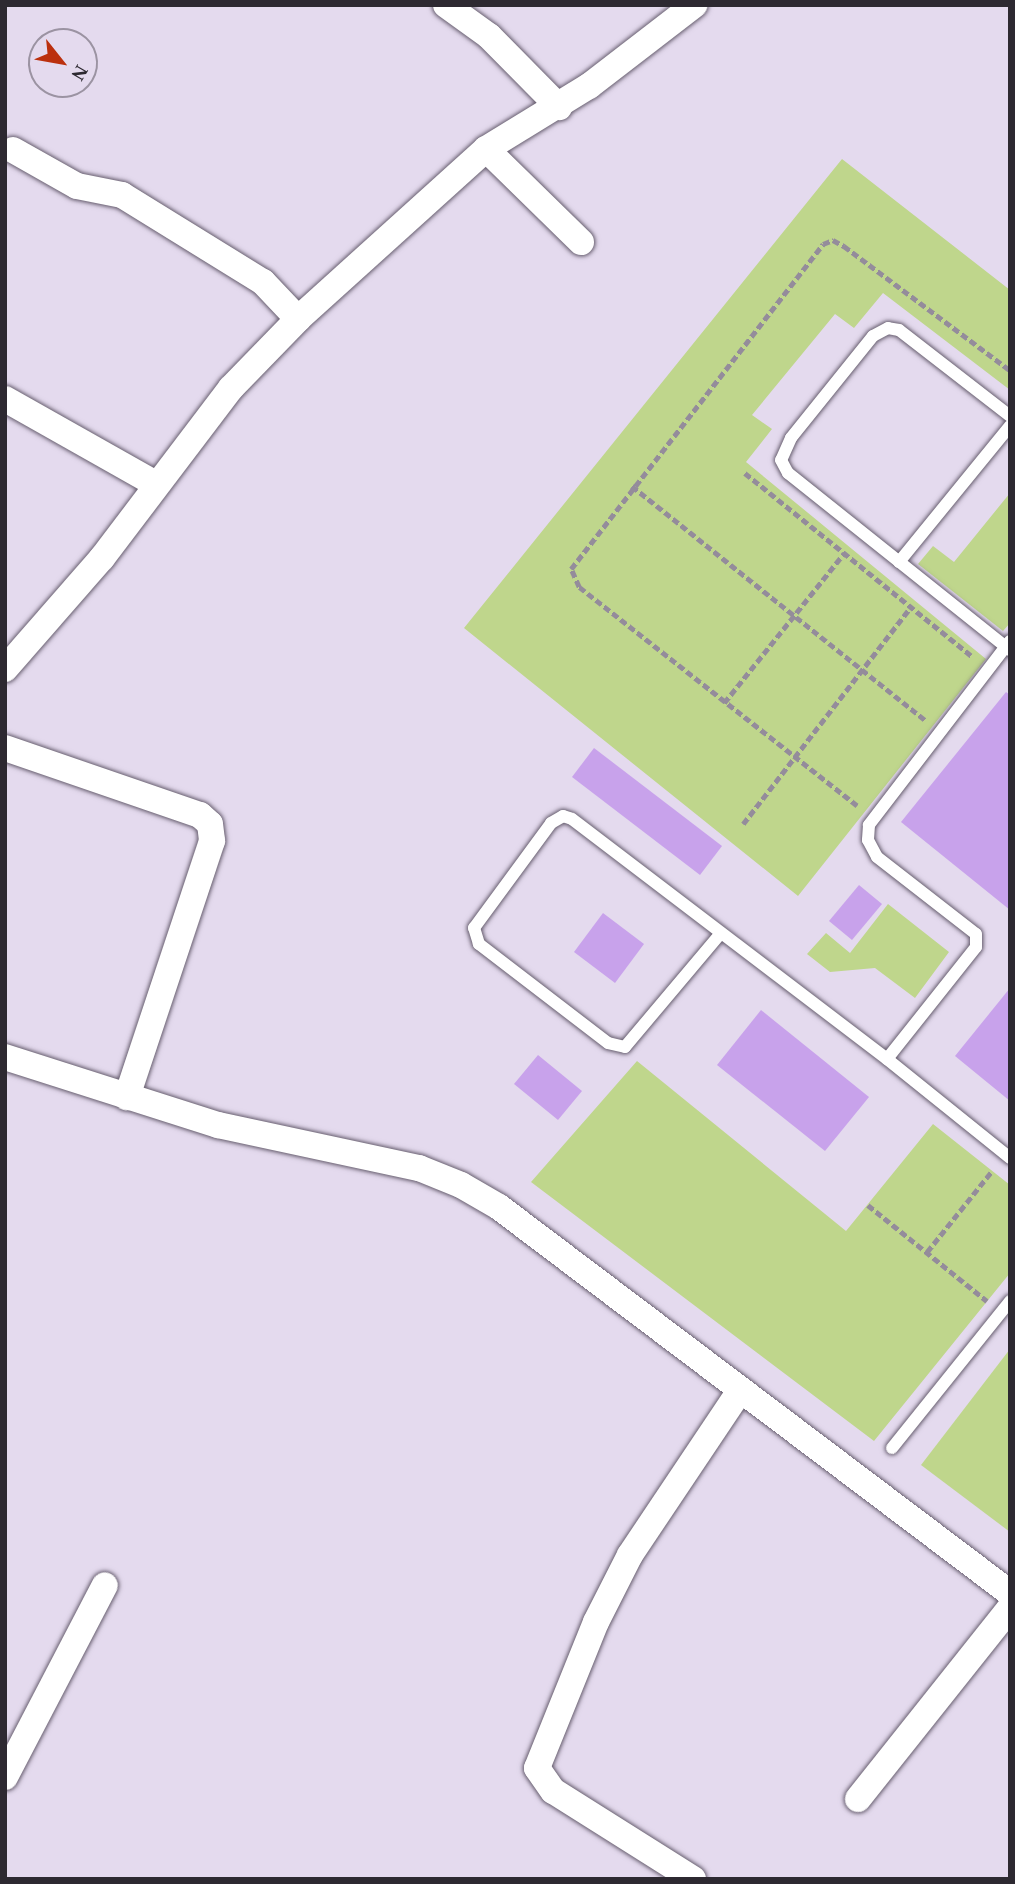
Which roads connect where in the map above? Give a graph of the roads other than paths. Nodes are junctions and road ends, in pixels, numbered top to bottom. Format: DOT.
graph roads {
  1 [pos="446,5"];
  2 [pos="694,5"];
  3 [pos="559,107"];
  4 [pos="486,149"];
  5 [pos="13,150"];
  6 [pos="582,242"];
  7 [pos="298,319"];
  8 [pos="5,399"];
  9 [pos="1010,416"];
  10 [pos="1010,426"];
  11 [pos="156,484"];
  12 [pos="900,562"];
  13 [pos="1008,646"];
  14 [pos="11,653"];
  15 [pos="5,748"];
  16 [pos="721,933"];
  17 [pos="5,1057"];
  18 [pos="887,1059"];
  19 [pos="127,1097"];
  20 [pos="1010,1158"];
  21 [pos="1010,1301"];
  22 [pos="739,1392"];
  23 [pos="892,1448"];
  24 [pos="105,1585"];
  25 [pos="1010,1593"];
  26 [pos="1010,1608"];
  27 [pos="5,1777"];
  28 [pos="858,1799"];
  29 [pos="693,1879"];
  1 -- 3 [label="street"];
  2 -- 3 [label="street"];
  3 -- 4 [label="street"];
  4 -- 6 [label="street"];
  4 -- 7 [label="street"];
  5 -- 7 [label="street"];
  7 -- 11 [label="street"];
  8 -- 11 [label="street"];
  9 -- 12 [label="lane"];
  10 -- 12 [label="lane"];
  11 -- 14 [label="street"];
  12 -- 13 [label="lane"];
  13 -- 18 [label="lane"];
  15 -- 19 [label="street"];
  16 -- 16 [label="lane"];
  16 -- 18 [label="lane"];
  17 -- 19 [label="street"];
  18 -- 20 [label="lane"];
  19 -- 22 [label="street"];
  21 -- 23 [label="lane"];
  22 -- 25 [label="street"];
  22 -- 29 [label="street"];
  24 -- 27 [label="street"];
  26 -- 28 [label="street"];
}
